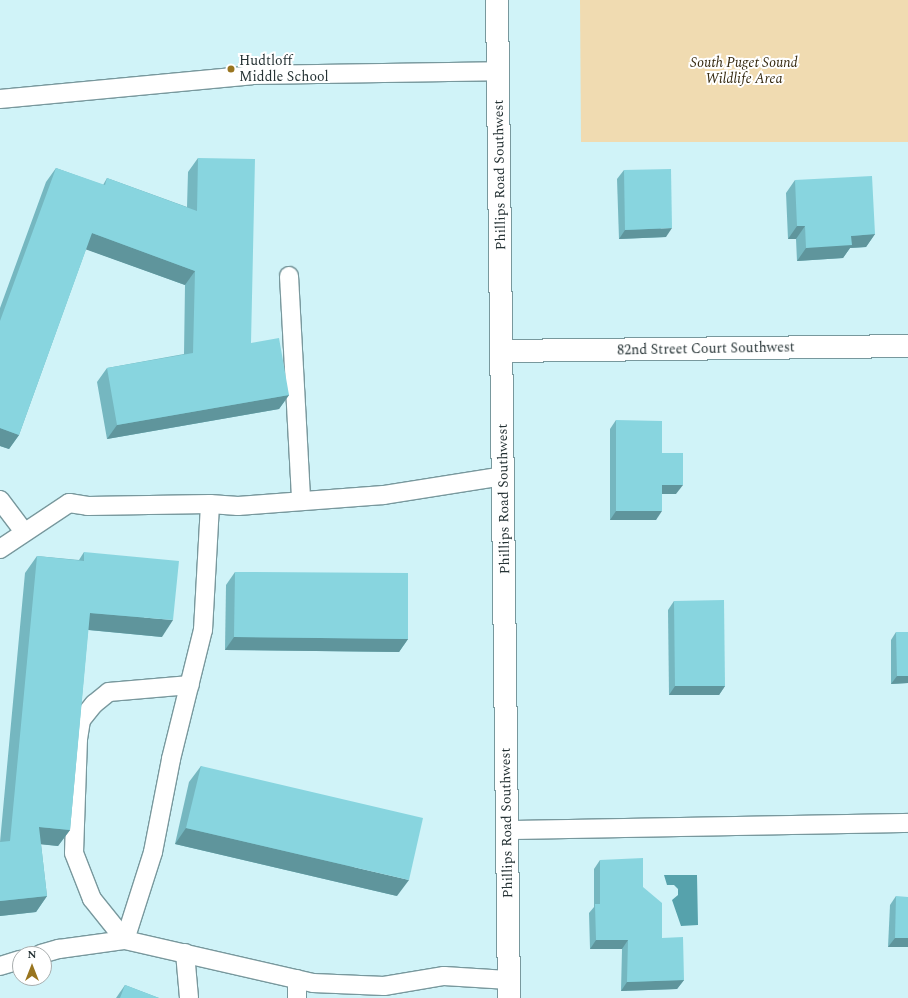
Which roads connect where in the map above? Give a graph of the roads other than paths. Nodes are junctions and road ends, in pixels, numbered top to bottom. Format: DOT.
graph roads {
  1 [pos="497,0"];
  2 [pos="498,71"];
  3 [pos="0,99"];
  4 [pos="289,276"];
  5 [pos="908,346"];
  6 [pos="503,351"];
  7 [pos="504,476"];
  8 [pos="0,500"];
  9 [pos="300,501"];
  10 [pos="210,504"];
  11 [pos="24,532"];
  12 [pos="0,549"];
  13 [pos="190,685"];
  14 [pos="908,823"];
  15 [pos="508,830"];
  16 [pos="124,940"];
  17 [pos="52,951"];
  18 [pos="185,953"];
  19 [pos="12,962"];
  20 [pos="0,966"];
  21 [pos="297,979"];
  22 [pos="509,989"];
  23 [pos="190,998"];
  24 [pos="297,998"];
  1 -- 2 [label="street, Phillips Road Southwest"];
  2 -- 3 [label="lane"];
  2 -- 6 [label="street, Phillips Road Southwest"];
  4 -- 9 [label="lane"];
  5 -- 6 [label="street, 82nd Street Court Southwest"];
  6 -- 7 [label="street, Phillips Road Southwest"];
  7 -- 9 [label="lane"];
  7 -- 15 [label="street, Phillips Road Southwest"];
  8 -- 11 [label="lane"];
  9 -- 10 [label="lane"];
  10 -- 11 [label="lane"];
  10 -- 13 [label="lane"];
  11 -- 12 [label="lane"];
  13 -- 16 [label="lane"];
  13 -- 16 [label="lane"];
  14 -- 15 [label="lane"];
  15 -- 22 [label="street, Phillips Road Southwest"];
  16 -- 17 [label="lane"];
  16 -- 18 [label="lane"];
  18 -- 21 [label="lane"];
  18 -- 23 [label="lane"];
  19 -- 20 [label="lane"];
  21 -- 22 [label="lane"];
  21 -- 24 [label="lane"];
}
